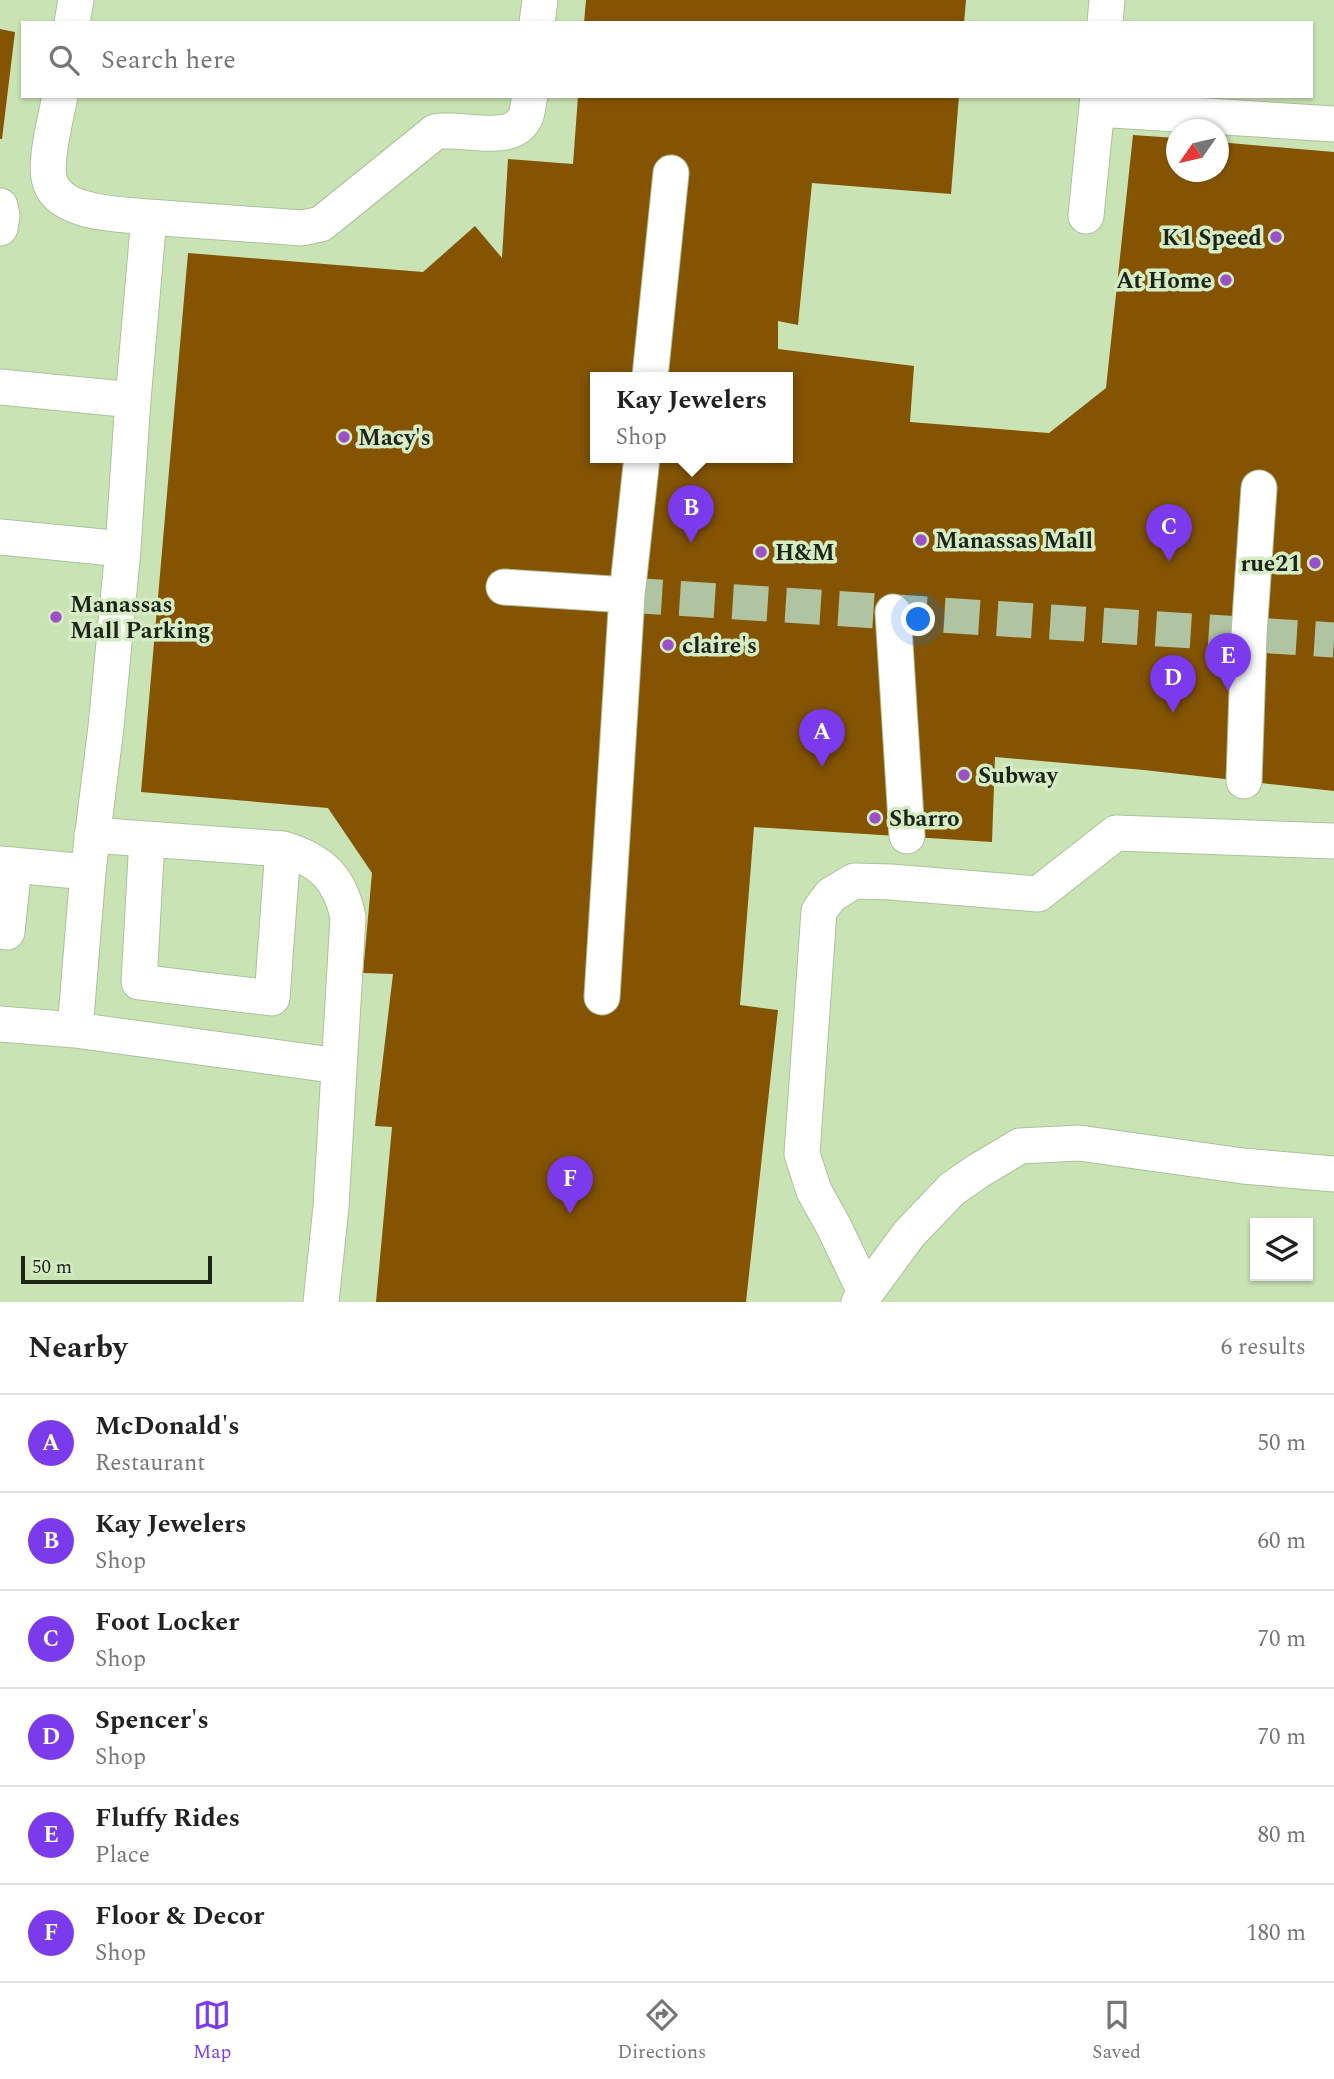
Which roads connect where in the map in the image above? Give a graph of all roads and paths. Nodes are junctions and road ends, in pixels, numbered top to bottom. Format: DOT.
graph roads {
  1 [pos="76,0"];
  2 [pos="540,0"];
  3 [pos="1107,0"];
  4 [pos="72,21"];
  5 [pos="537,21"];
  6 [pos="1105,21"];
  7 [pos="60,98"];
  8 [pos="530,98"];
  9 [pos="1097,102"];
  10 [pos="1334,124"];
  11 [pos="671,173"];
  12 [pos="0,206"];
  13 [pos="1086,216"];
  14 [pos="149,217"];
  15 [pos="0,228"];
  16 [pos="651,372"];
  17 [pos="0,387"];
  18 [pos="133,400"];
  19 [pos="641,463"];
  20 [pos="1259,488"];
  21 [pos="0,537"];
  22 [pos="123,549"];
  23 [pos="504,587"];
  24 [pos="628,595"];
  25 [pos="893,612"];
  26 [pos="1244,781"];
  27 [pos="93,835"];
  28 [pos="907,836"];
  29 [pos="147,839"];
  30 [pos="1334,841"];
  31 [pos="284,849"];
  32 [pos="7,864"];
  33 [pos="88,872"];
  34 [pos="0,931"];
  35 [pos="602,997"];
  36 [pos="0,1024"];
  37 [pos="75,1030"];
  38 [pos="340,1066"];
  39 [pos="1334,1174"];
  40 [pos="862,1297"];
  41 [pos="321,1302"];
  1 -- 4 [label="street"];
  2 -- 5 [label="street"];
  3 -- 6 [label="street"];
  7 -- 14 [label="street"];
  8 -- 14 [label="street"];
  9 -- 10 [label="street"];
  9 -- 13 [label="street"];
  11 -- 16 [label="street"];
  12 -- 15 [label="street"];
  14 -- 18 [label="street"];
  17 -- 18 [label="street"];
  18 -- 22 [label="street"];
  19 -- 24 [label="street"];
  20 -- 26 [label="street"];
  21 -- 22 [label="street"];
  22 -- 27 [label="street"];
  23 -- 24 [label="street"];
  24 -- 35 [label="street"];
  25 -- 28 [label="street"];
  27 -- 29 [label="street"];
  27 -- 33 [label="street"];
  29 -- 31 [label="street"];
  29 -- 31 [label="street"];
  30 -- 40 [label="street"];
  31 -- 38 [label="street"];
  32 -- 33 [label="street"];
  32 -- 34 [label="street"];
  33 -- 37 [label="street"];
  36 -- 37 [label="street"];
  37 -- 38 [label="street"];
  38 -- 41 [label="street"];
  39 -- 40 [label="street"];
}
